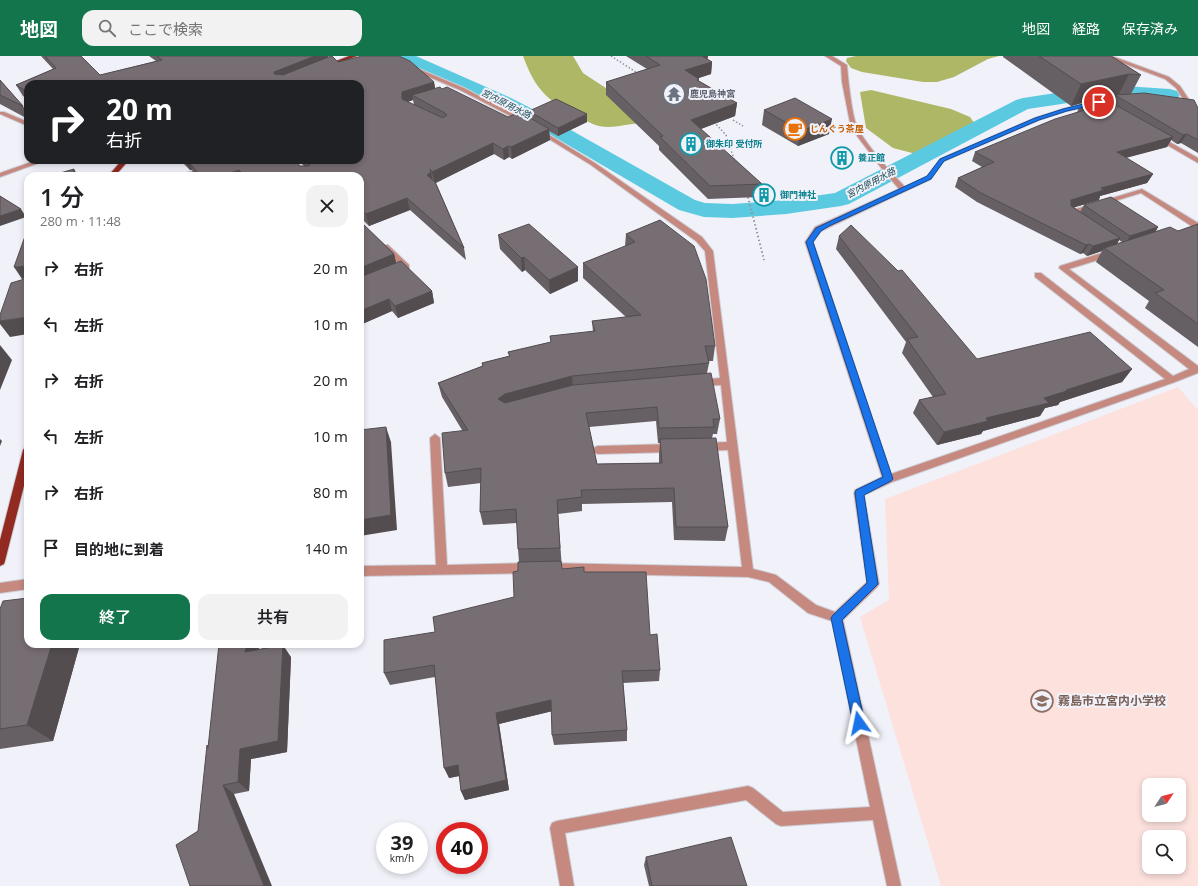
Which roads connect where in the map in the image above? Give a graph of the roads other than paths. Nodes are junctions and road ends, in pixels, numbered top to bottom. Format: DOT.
graph roads {
  1 [pos="354,56"];
  2 [pos="828,56"];
  3 [pos="1107,56"];
  4 [pos="404,65"];
  5 [pos="323,68"];
  6 [pos="462,89"];
  7 [pos="449,93"];
  8 [pos="1132,99"];
  9 [pos="1099,102"];
  10 [pos="1177,102"];
  11 [pos="1189,104"];
  12 [pos="1198,105"];
  13 [pos="1106,106"];
  14 [pos="2,113"];
  15 [pos="24,122"];
  16 [pos="1153,135"];
  17 [pos="1198,161"];
  18 [pos="31,164"];
  19 [pos="122,164"];
  20 [pos="219,164"];
  21 [pos="115,172"];
  22 [pos="194,172"];
  23 [pos="0,174"];
  24 [pos="904,190"];
  25 [pos="1082,220"];
  26 [pos="1194,226"];
  27 [pos="377,240"];
  28 [pos="1116,251"];
  29 [pos="393,272"];
  30 [pos="1038,275"];
  31 [pos="1197,369"];
  32 [pos="1172,380"];
  33 [pos="726,381"];
  34 [pos="687,384"];
  35 [pos="435,438"];
  36 [pos="732,446"];
  37 [pos="598,450"];
  38 [pos="24,475"];
  39 [pos="888,479"];
  40 [pos="0,561"];
  41 [pos="442,569"];
  42 [pos="364,571"];
  43 [pos="748,572"];
  44 [pos="24,585"];
  45 [pos="0,588"];
  46 [pos="837,618"];
  47 [pos="878,813"];
  48 [pos="567,886"];
  49 [pos="894,886"];
  1 -- 5 [label="main road"];
  2 -- 24 [label="street"];
  3 -- 11 [label="street"];
  4 -- 6 [label="street"];
  6 -- 7 [label="street"];
  6 -- 33 [label="street"];
  8 -- 9 [label="street"];
  9 -- 13 [label="street"];
  9 -- 24 [label="street"];
  10 -- 11 [label="street"];
  11 -- 12 [label="street"];
  14 -- 15 [label="street"];
  16 -- 17 [label="street"];
  18 -- 23 [label="street"];
  19 -- 21 [label="main road"];
  20 -- 22 [label="street"];
  24 -- 39 [label="street"];
  25 -- 26 [label="street"];
  27 -- 29 [label="street"];
  28 -- 31 [label="street"];
  30 -- 32 [label="street"];
  31 -- 32 [label="street"];
  32 -- 39 [label="street"];
  33 -- 34 [label="street"];
  33 -- 36 [label="street"];
  35 -- 41 [label="street"];
  36 -- 37 [label="street"];
  36 -- 43 [label="street"];
  38 -- 40 [label="main road"];
  39 -- 46 [label="street"];
  41 -- 42 [label="street"];
  41 -- 43 [label="street"];
  43 -- 46 [label="street"];
  44 -- 45 [label="street"];
  46 -- 47 [label="street"];
  47 -- 48 [label="street"];
  47 -- 49 [label="street"];
}
